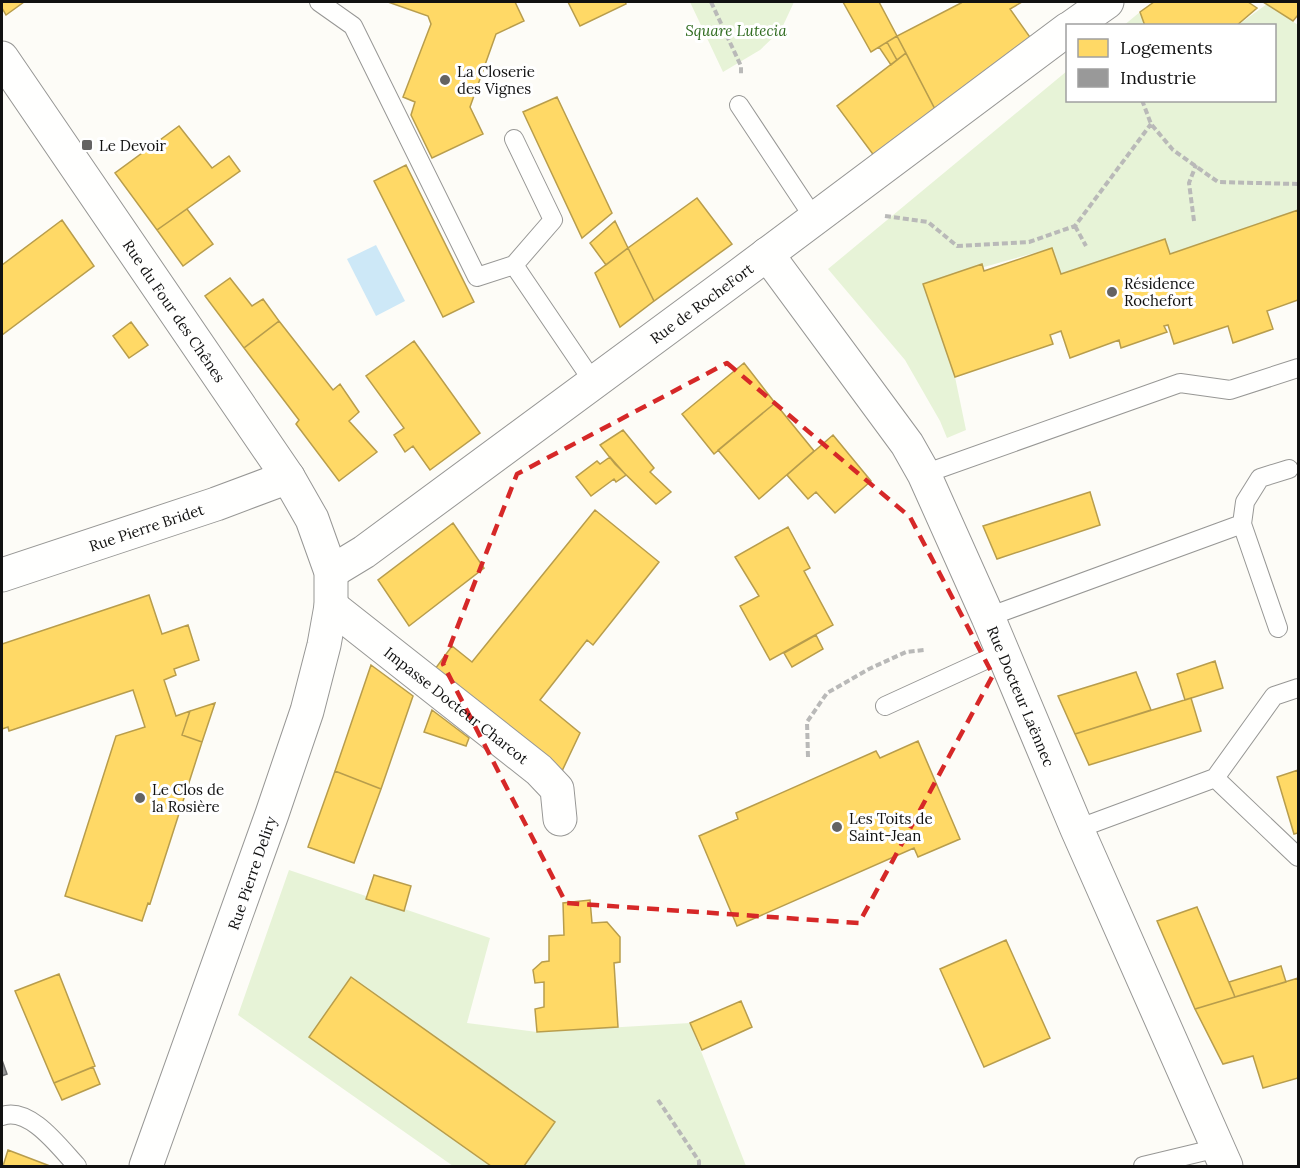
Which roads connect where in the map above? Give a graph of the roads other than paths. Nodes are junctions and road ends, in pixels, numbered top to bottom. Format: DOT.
graph roads {
  1 [pos="319,2"];
  2 [pos="1107,2"];
  3 [pos="1075,24"];
  4 [pos="1066,30"];
  5 [pos="2,58"];
  6 [pos="739,105"];
  7 [pos="514,139"];
  8 [pos="820,214"];
  9 [pos="767,254"];
  10 [pos="514,265"];
  11 [pos="1299,368"];
  12 [pos="594,382"];
  13 [pos="1289,469"];
  14 [pos="924,474"];
  15 [pos="288,477"];
  16 [pos="1242,524"];
  17 [pos="331,572"];
  18 [pos="2,575"];
  19 [pos="331,606"];
  20 [pos="988,618"];
  21 [pos="1278,628"];
  22 [pos="1003,652"];
  23 [pos="1299,688"];
  24 [pos="885,706"];
  25 [pos="1215,778"];
  26 [pos="560,819"];
  27 [pos="1077,830"];
  28 [pos="1299,857"];
  29 [pos="2,1116"];
  30 [pos="1222,1157"];
  31 [pos="76,1167"];
  32 [pos="146,1167"];
  33 [pos="1143,1167"];
  1 -- 10 [label="lane"];
  2 -- 3 [label="street, Rue de RocheFort"];
  4 -- 8 [label="street, Rue de RocheFort"];
  5 -- 15 [label="street, Rue du Four des Chênes"];
  6 -- 8 [label="lane"];
  7 -- 10 [label="lane"];
  8 -- 9 [label="street, Rue de RocheFort"];
  9 -- 12 [label="street, Rue de RocheFort"];
  9 -- 14 [label="street, Rue Docteur Laënnec"];
  10 -- 12 [label="lane"];
  11 -- 14 [label="lane"];
  12 -- 17 [label="street, Rue de RocheFort"];
  13 -- 16 [label="lane"];
  14 -- 20 [label="street, Rue Docteur Laënnec"];
  15 -- 17 [label="street, Rue du Four des Chênes"];
  15 -- 18 [label="street, Rue Pierre Bridet"];
  16 -- 20 [label="lane"];
  16 -- 21 [label="lane"];
  17 -- 19 [label="street, Rue Pierre Deliry"];
  19 -- 26 [label="street, Impasse Docteur Charcot"];
  19 -- 32 [label="street, Rue Pierre Deliry"];
  20 -- 22 [label="street, Rue Docteur Laënnec"];
  22 -- 24 [label="lane"];
  22 -- 27 [label="street, Rue Docteur Laënnec"];
  23 -- 25 [label="lane"];
  25 -- 27 [label="lane"];
  25 -- 28 [label="lane"];
  27 -- 30 [label="street, Rue Docteur Laënnec"];
  29 -- 31 [label="lane"];
  30 -- 33 [label="lane"];
}
